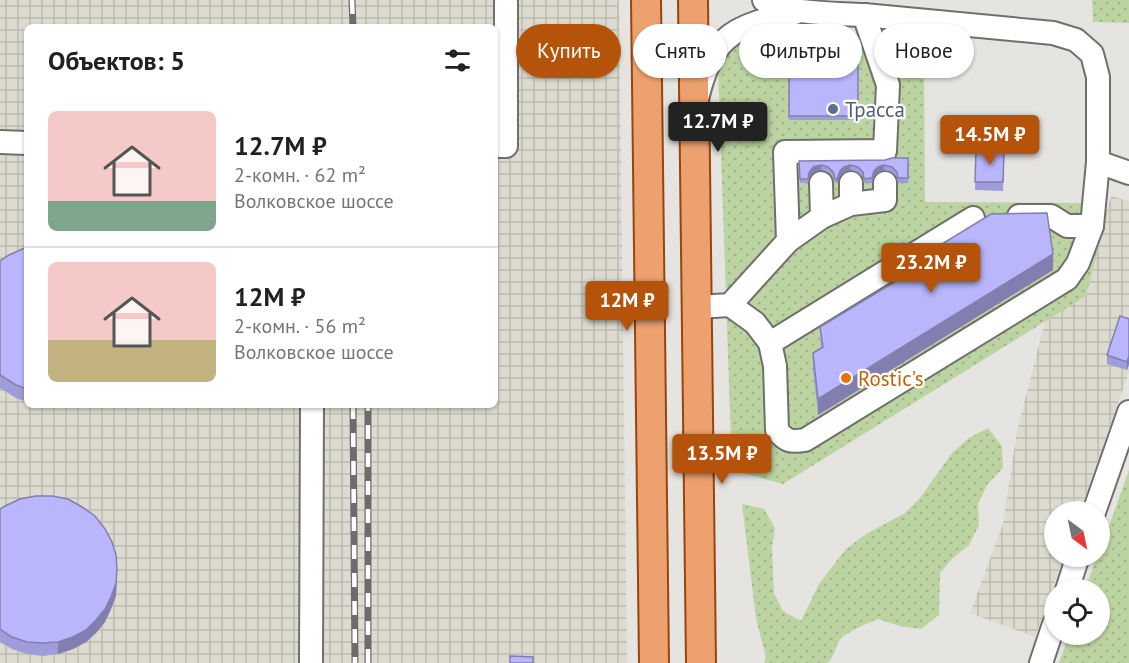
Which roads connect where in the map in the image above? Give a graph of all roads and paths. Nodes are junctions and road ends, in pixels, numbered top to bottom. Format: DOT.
graph roads {
  1 [pos="506,0"];
  2 [pos="646,0"];
  3 [pos="693,0"];
  4 [pos="764,0"];
  5 [pos="799,6"];
  6 [pos="892,9"];
  7 [pos="864,15"];
  8 [pos="694,111"];
  9 [pos="0,142"];
  10 [pos="24,142"];
  11 [pos="498,146"];
  12 [pos="1098,162"];
  13 [pos="821,166"];
  14 [pos="885,166"];
  15 [pos="1129,173"];
  16 [pos="851,175"];
  17 [pos="1003,215"];
  18 [pos="822,217"];
  19 [pos="973,218"];
  20 [pos="1092,226"];
  21 [pos="788,242"];
  22 [pos="730,305"];
  23 [pos="697,307"];
  24 [pos="770,343"];
  25 [pos="312,408"];
  26 [pos="1129,412"];
  27 [pos="1098,501"];
  28 [pos="1047,645"];
  29 [pos="311,663"];
  30 [pos="654,663"];
  31 [pos="701,663"];
  32 [pos="1041,663"];
  1 -- 11 [label="lane"];
  2 -- 30 [label="main road"];
  3 -- 8 [label="main road"];
  4 -- 5 [label="lane"];
  5 -- 7 [label="lane"];
  5 -- 8 [label="lane"];
  6 -- 7 [label="lane"];
  6 -- 12 [label="lane"];
  7 -- 14 [label="lane"];
  8 -- 23 [label="main road"];
  9 -- 10 [label="lane"];
  12 -- 15 [label="lane"];
  12 -- 20 [label="lane"];
  13 -- 16 [label="lane"];
  13 -- 18 [label="lane"];
  13 -- 21 [label="lane"];
  14 -- 16 [label="lane"];
  14 -- 16 [label="lane"];
  16 -- 18 [label="lane"];
  17 -- 20 [label="lane"];
  18 -- 21 [label="lane"];
  19 -- 24 [label="lane"];
  20 -- 24 [label="lane"];
  21 -- 22 [label="lane"];
  22 -- 23 [label="lane"];
  22 -- 24 [label="lane"];
  23 -- 31 [label="main road"];
  25 -- 29 [label="lane"];
  26 -- 27 [label="lane"];
  28 -- 32 [label="lane"];
}
